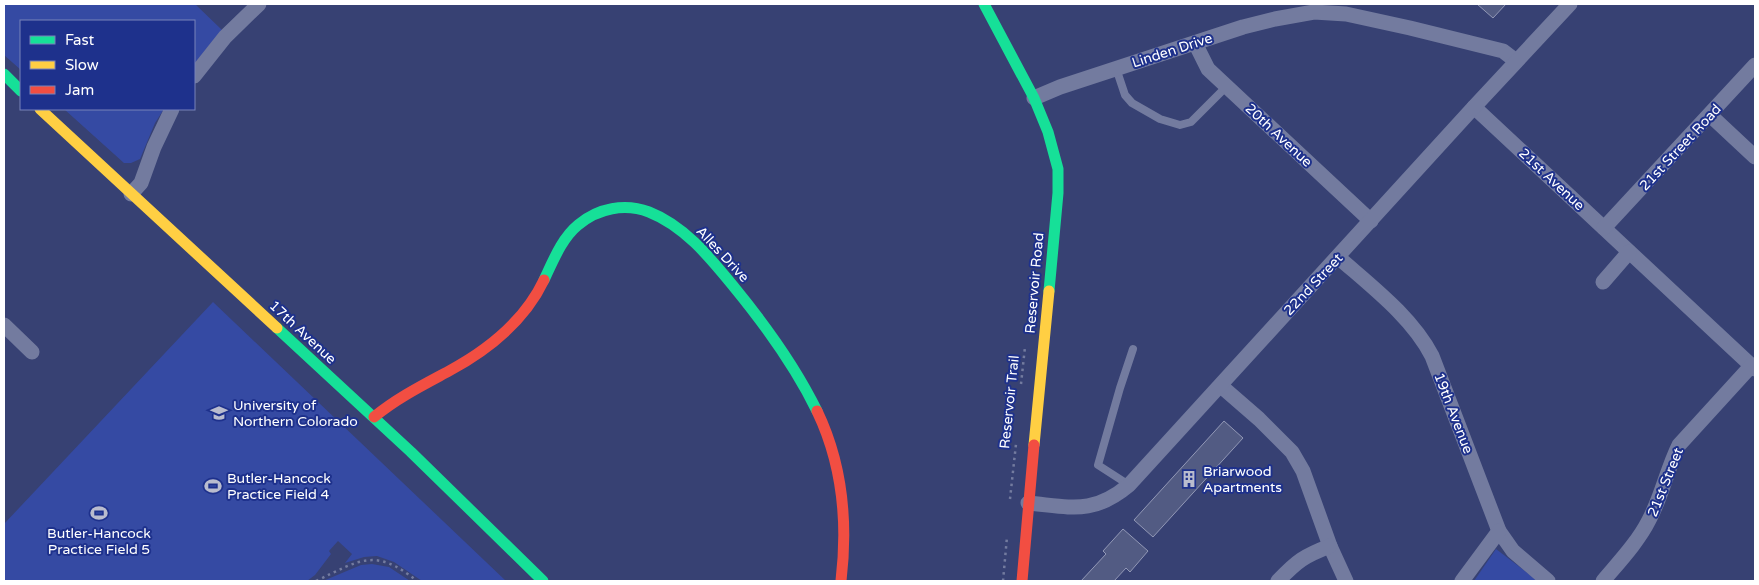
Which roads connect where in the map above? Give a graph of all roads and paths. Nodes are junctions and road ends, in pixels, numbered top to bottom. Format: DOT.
graph roads {
  1 [pos="259,4"];
  2 [pos="984,4"];
  3 [pos="1570,4"];
  4 [pos="1315,8"];
  5 [pos="1195,42"];
  6 [pos="1516,61"];
  7 [pos="1755,65"];
  8 [pos="1116,68"];
  9 [pos="4,74"];
  10 [pos="195,75"];
  11 [pos="1227,86"];
  12 [pos="20,90"];
  13 [pos="1034,98"];
  14 [pos="1474,107"];
  15 [pos="41,110"];
  16 [pos="172,110"];
  17 [pos="1710,114"];
  18 [pos="1755,157"];
  19 [pos="130,194"];
  20 [pos="1372,221"];
  21 [pos="1604,228"];
  22 [pos="1629,252"];
  23 [pos="1338,257"];
  24 [pos="1603,282"];
  25 [pos="4,325"];
  26 [pos="1025,342"];
  27 [pos="1134,349"];
  28 [pos="32,352"];
  29 [pos="1754,367"];
  30 [pos="1221,386"];
  31 [pos="1021,391"];
  32 [pos="374,417"];
  33 [pos="1017,436"];
  34 [pos="1129,485"];
  35 [pos="1010,501"];
  36 [pos="1028,503"];
  37 [pos="1008,530"];
  38 [pos="1499,531"];
  39 [pos="1330,546"];
  40 [pos="316,581"];
  41 [pos="417,581"];
  42 [pos="543,581"];
  43 [pos="841,581"];
  44 [pos="1003,581"];
  45 [pos="1022,581"];
  46 [pos="1278,581"];
  47 [pos="1346,581"];
  48 [pos="1462,581"];
  49 [pos="1548,581"];
  50 [pos="1603,581"];
  1 -- 10 [label="street"];
  2 -- 13 [label="street, Reservoir Road"];
  3 -- 6 [label="street, 22nd Street"];
  4 -- 5 [label="street, Linden Drive"];
  4 -- 6 [label="street"];
  5 -- 8 [label="street, Linden Drive"];
  5 -- 11 [label="street, 20th Avenue"];
  6 -- 14 [label="street, 22nd Street"];
  7 -- 17 [label="street, 21st Street Road"];
  8 -- 11 [label="lane"];
  8 -- 13 [label="street, Linden Drive"];
  9 -- 12 [label="street"];
  11 -- 20 [label="street, 20th Avenue"];
  13 -- 36 [label="street, Reservoir Road"];
  14 -- 20 [label="street, 22nd Street"];
  14 -- 21 [label="street, 21st Avenue"];
  15 -- 19 [label="street, 17th Avenue"];
  16 -- 19 [label="street"];
  17 -- 18 [label="street"];
  17 -- 21 [label="street, 21st Street Road"];
  19 -- 32 [label="street, 17th Avenue"];
  20 -- 23 [label="street, 22nd Street"];
  21 -- 22 [label="street, 21st Avenue"];
  22 -- 24 [label="street"];
  22 -- 29 [label="street, 21st Avenue"];
  23 -- 30 [label="street, 22nd Street"];
  23 -- 38 [label="street, 19th Avenue"];
  25 -- 28 [label="street"];
  26 -- 31 [label="path, Reservoir Trail"];
  27 -- 34 [label="lane"];
  29 -- 50 [label="street, 21st Street"];
  30 -- 34 [label="street, 22nd Street"];
  30 -- 39 [label="street"];
  32 -- 42 [label="street, 17th Avenue"];
  32 -- 43 [label="street, Alles Drive"];
  33 -- 35 [label="path, Reservoir Trail"];
  34 -- 36 [label="street, 22nd Street"];
  36 -- 45 [label="street, Reservoir Road"];
  37 -- 44 [label="path"];
  38 -- 48 [label="street"];
  38 -- 49 [label="street, 19th Avenue"];
  39 -- 46 [label="street"];
  39 -- 47 [label="street"];
  40 -- 41 [label="path"];
}
